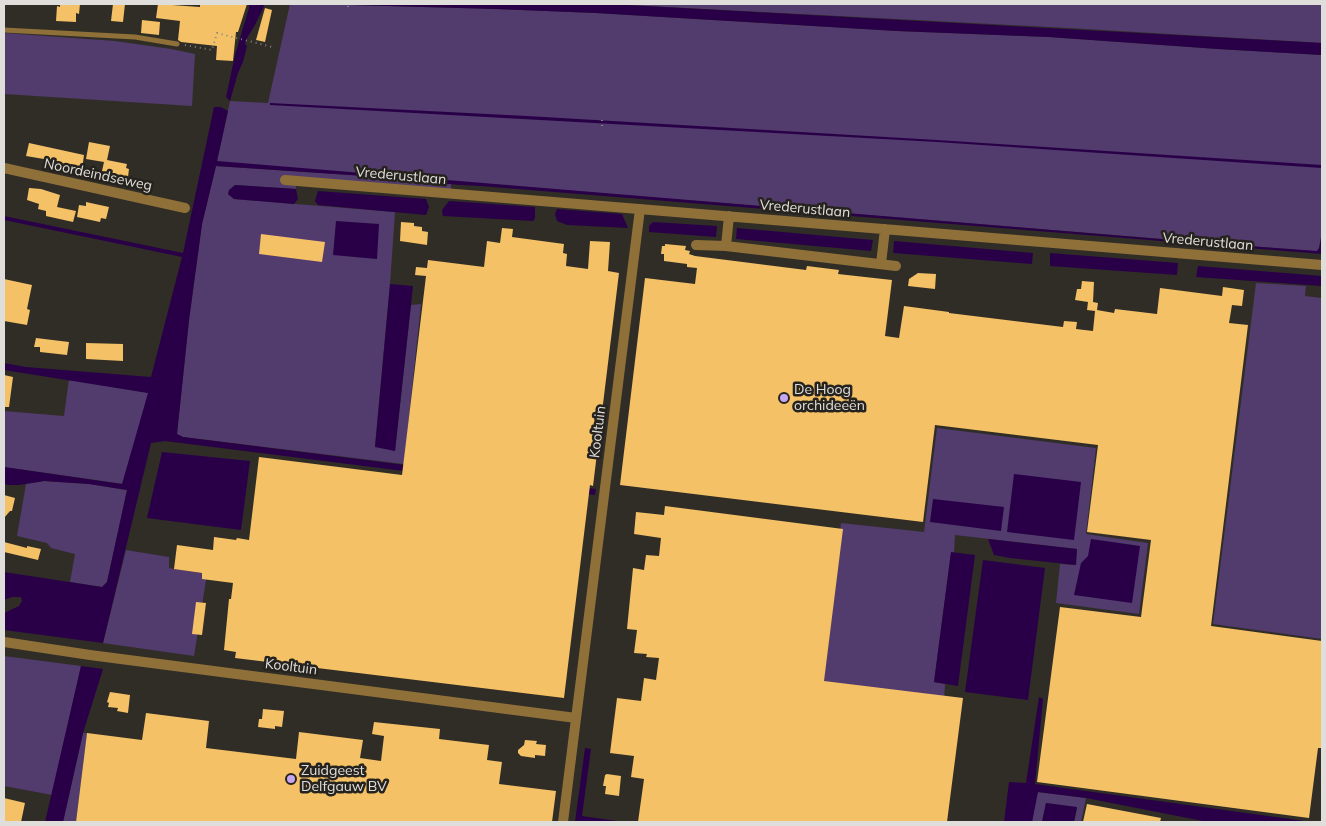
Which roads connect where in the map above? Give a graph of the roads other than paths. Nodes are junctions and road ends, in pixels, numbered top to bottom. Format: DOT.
graph roads {
  1 [pos="4,30"];
  2 [pos="177,44"];
  3 [pos="4,168"];
  4 [pos="285,180"];
  5 [pos="185,208"];
  6 [pos="640,209"];
  7 [pos="729,216"];
  8 [pos="885,229"];
  9 [pos="696,245"];
  10 [pos="726,246"];
  11 [pos="881,264"];
  12 [pos="1322,265"];
  13 [pos="896,266"];
  14 [pos="4,642"];
  15 [pos="576,718"];
  16 [pos="563,822"];
  1 -- 2 [label="lane"];
  3 -- 5 [label="street, Noordeindseweg"];
  4 -- 6 [label="street, Vrederustlaan"];
  6 -- 7 [label="street, Vrederustlaan"];
  6 -- 15 [label="street, Kooltuin"];
  7 -- 8 [label="street, Vrederustlaan"];
  7 -- 10 [label="street"];
  8 -- 11 [label="street"];
  8 -- 12 [label="street, Vrederustlaan"];
  9 -- 10 [label="street"];
  10 -- 11 [label="street"];
  11 -- 13 [label="street"];
  14 -- 15 [label="street, Kooltuin"];
  15 -- 16 [label="street, Kooltuin"];
}
